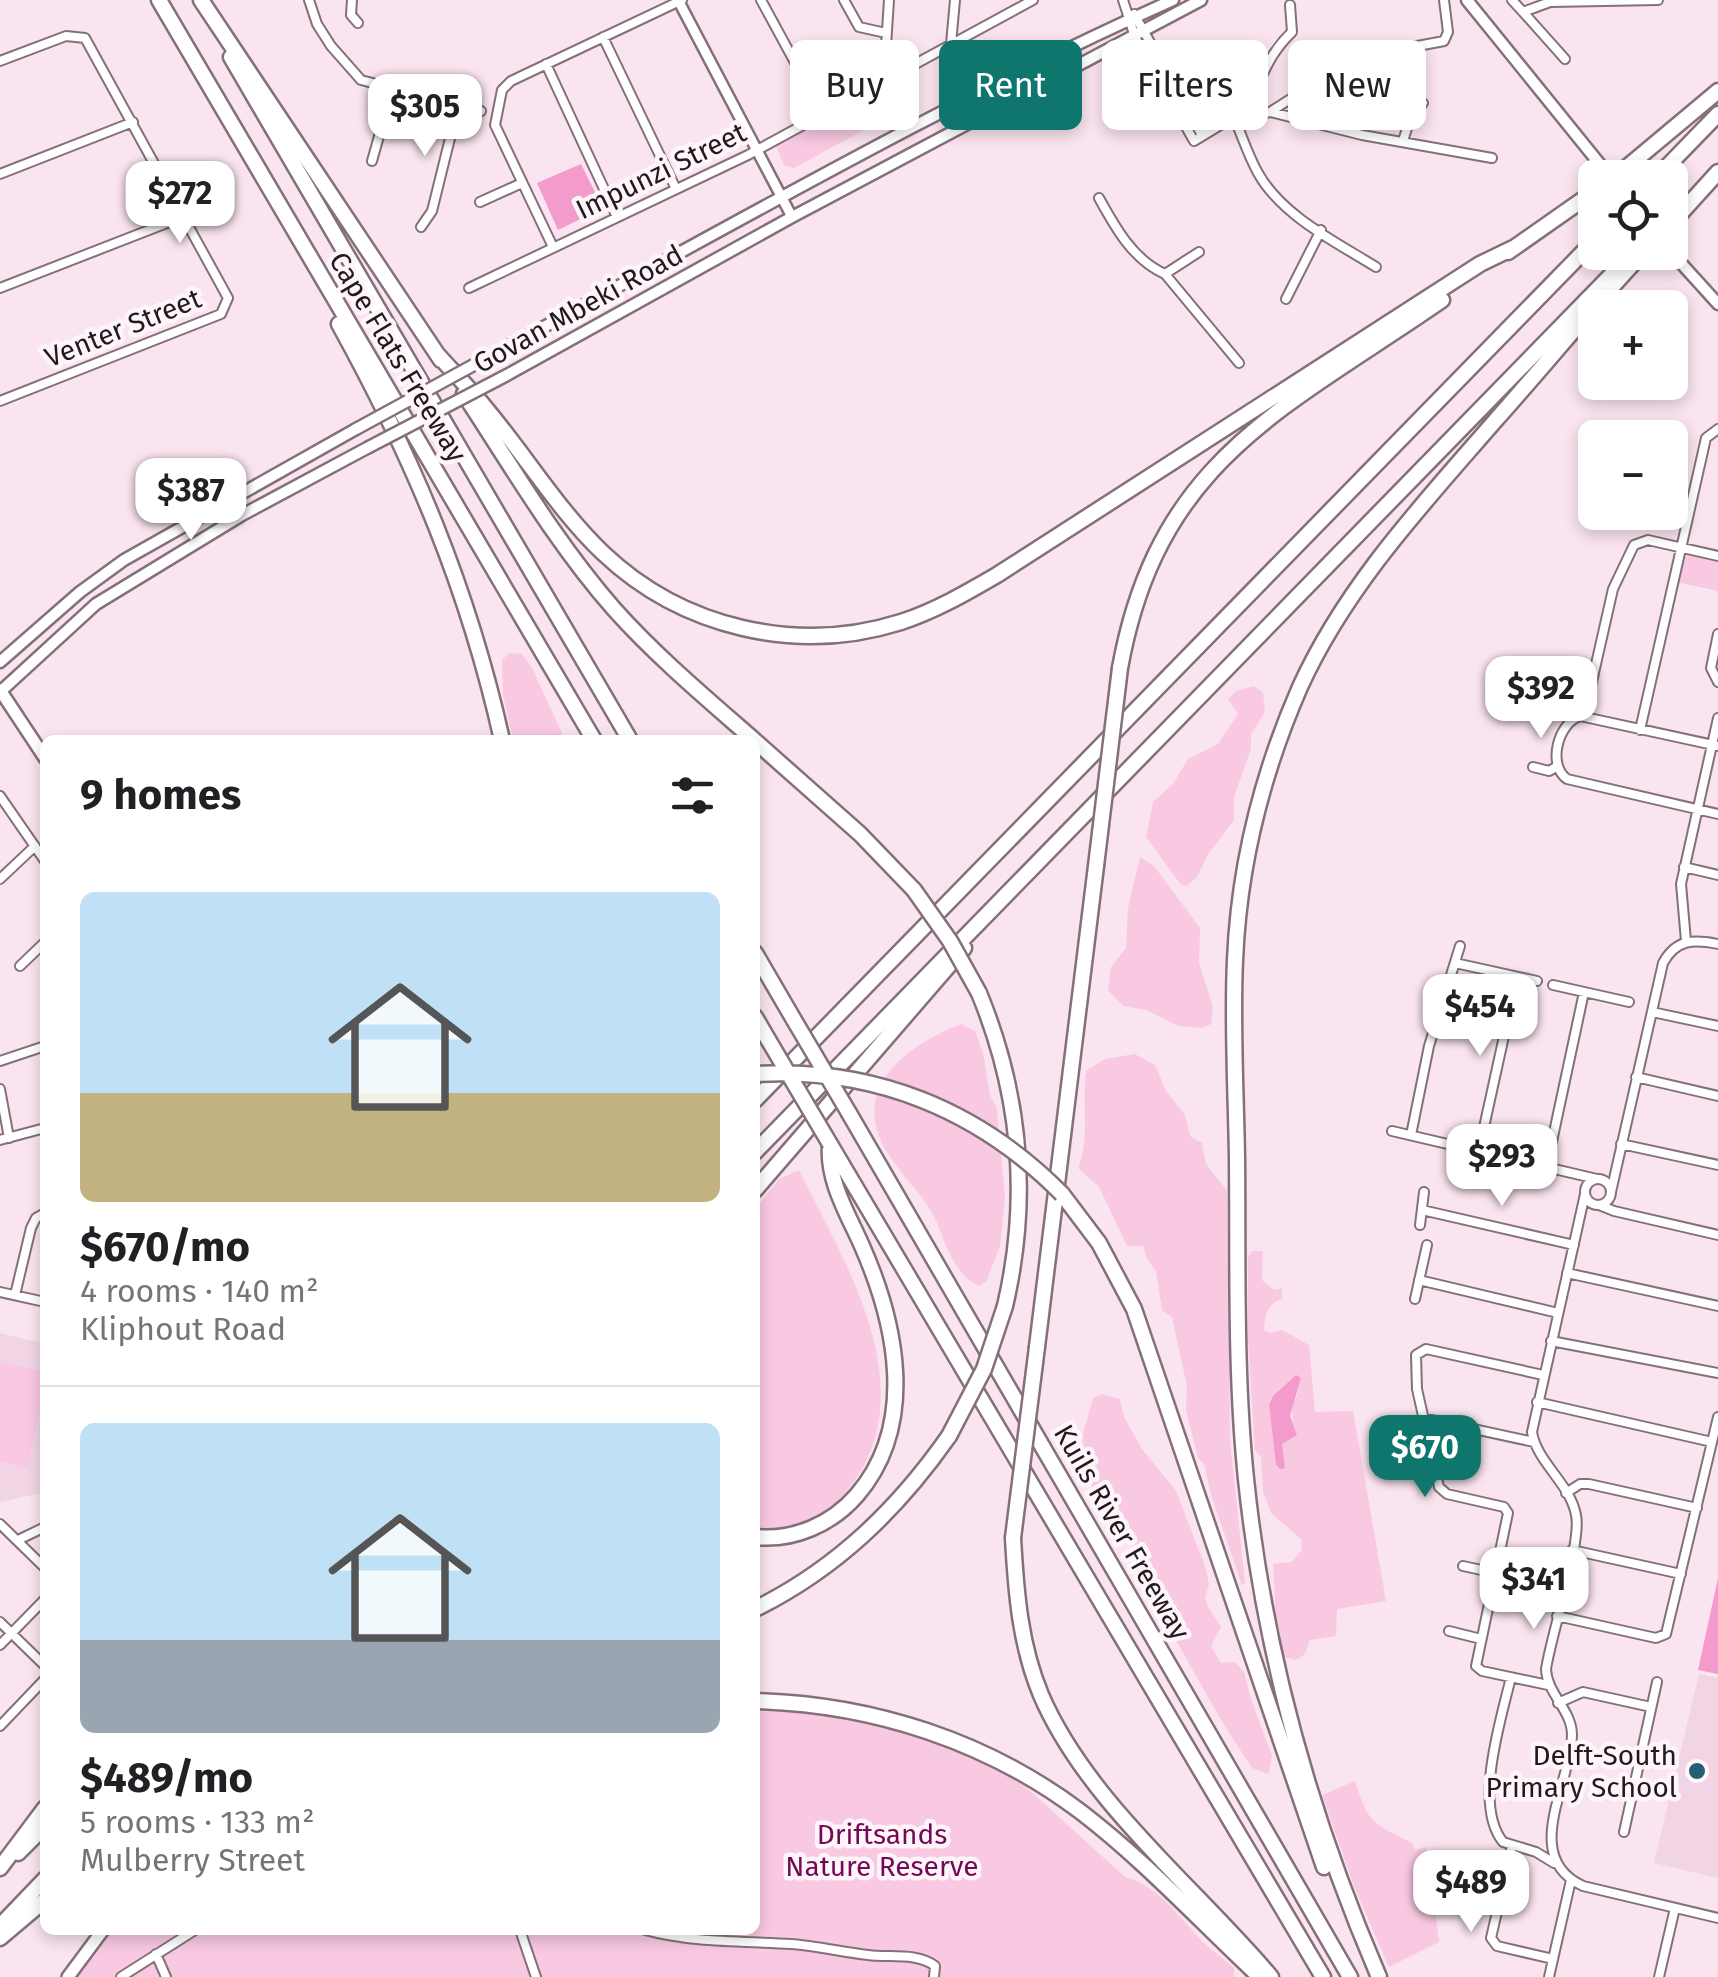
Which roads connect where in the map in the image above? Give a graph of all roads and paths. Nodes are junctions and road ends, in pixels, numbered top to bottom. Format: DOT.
graph roads {
  1 [pos="159,0"];
  2 [pos="200,0"];
  3 [pos="310,0"];
  4 [pos="352,0"];
  5 [pos="680,0"];
  6 [pos="762,0"];
  7 [pos="844,0"];
  8 [pos="890,0"];
  9 [pos="955,0"];
  10 [pos="1173,0"];
  11 [pos="1201,0"];
  12 [pos="1444,0"];
  13 [pos="1468,0"];
  14 [pos="1512,0"];
  15 [pos="1658,0"];
  16 [pos="1030,1"];
  17 [pos="1614,1"];
  18 [pos="1290,5"];
  19 [pos="1128,10"];
  20 [pos="1523,12"];
  21 [pos="358,23"];
  22 [pos="886,33"];
  23 [pos="1140,34"];
  24 [pos="604,37"];
  25 [pos="886,40"];
  26 [pos="951,40"];
  27 [pos="958,40"];
  28 [pos="1143,40"];
  29 [pos="1144,40"];
  30 [pos="790,51"];
  31 [pos="1565,59"];
  32 [pos="0,61"];
  33 [pos="546,64"];
  34 [pos="1268,65"];
  35 [pos="392,90"];
  36 [pos="1718,91"];
  37 [pos="458,106"];
  38 [pos="480,111"];
  39 [pos="1270,112"];
  40 [pos="1718,114"];
  41 [pos="133,122"];
  42 [pos="794,130"];
  43 [pos="1193,130"];
  44 [pos="1195,130"];
  45 [pos="1212,130"];
  46 [pos="1240,130"];
  47 [pos="1406,130"];
  48 [pos="1198,138"];
  49 [pos="1403,141"];
  50 [pos="756,150"];
  51 [pos="1492,158"];
  52 [pos="1597,160"];
  53 [pos="1635,160"];
  54 [pos="1673,160"];
  55 [pos="372,161"];
  56 [pos="258,168"];
  57 [pos="1718,170"];
  58 [pos="0,174"];
  59 [pos="522,182"];
  60 [pos="676,189"];
  61 [pos="782,198"];
  62 [pos="1099,198"];
  63 [pos="1688,199"];
  64 [pos="480,202"];
  65 [pos="1578,204"];
  66 [pos="1688,204"];
  67 [pos="185,216"];
  68 [pos="617,217"];
  69 [pos="792,217"];
  70 [pos="422,228"];
  71 [pos="1321,230"];
  72 [pos="553,248"];
  73 [pos="1513,248"];
  74 [pos="1199,252"];
  75 [pos="1578,257"];
  76 [pos="1376,266"];
  77 [pos="1615,270"];
  78 [pos="1628,270"];
  79 [pos="1686,270"];
  80 [pos="1165,274"];
  81 [pos="0,288"];
  82 [pos="468,288"];
  83 [pos="1286,298"];
  84 [pos="1718,304"];
  85 [pos="437,354"];
  86 [pos="1238,363"];
  87 [pos="0,400"];
  88 [pos="1718,429"];
  89 [pos="1682,547"];
  90 [pos="1718,556"];
  91 [pos="1718,634"];
  92 [pos="0,662"];
  93 [pos="1718,682"];
  94 [pos="0,691"];
  95 [pos="1584,716"];
  96 [pos="1718,718"];
  97 [pos="1640,730"];
  98 [pos="501,735"];
  99 [pos="591,735"];
  100 [pos="627,735"];
  101 [pos="749,735"];
  102 [pos="760,744"];
  103 [pos="1715,746"];
  104 [pos="40,751"];
  105 [pos="1533,767"];
  106 [pos="1556,767"];
  107 [pos="0,796"];
  108 [pos="1698,810"];
  109 [pos="1718,814"];
  110 [pos="35,846"];
  111 [pos="40,854"];
  112 [pos="1684,867"];
  113 [pos="1718,875"];
  114 [pos="0,879"];
  115 [pos="999,901"];
  116 [pos="1686,942"];
  117 [pos="1718,944"];
  118 [pos="1460,946"];
  119 [pos="40,947"];
  120 [pos="760,962"];
  121 [pos="1454,963"];
  122 [pos="20,966"];
  123 [pos="1517,977"];
  124 [pos="1536,981"];
  125 [pos="1552,985"];
  126 [pos="1584,992"];
  127 [pos="1629,1002"];
  128 [pos="1652,1012"];
  129 [pos="760,1026"];
  130 [pos="1718,1026"];
  131 [pos="40,1048"];
  132 [pos="0,1061"];
  133 [pos="760,1074"];
  134 [pos="1636,1077"];
  135 [pos="0,1088"];
  136 [pos="760,1095"];
  137 [pos="1718,1096"];
  138 [pos="40,1129"];
  139 [pos="1392,1130"];
  140 [pos="1411,1135"];
  141 [pos="5,1139"];
  142 [pos="830,1144"];
  143 [pos="1621,1144"];
  144 [pos="760,1147"];
  145 [pos="1479,1150"];
  146 [pos="1718,1165"];
  147 [pos="1547,1166"];
  148 [pos="1616,1167"];
  149 [pos="1575,1172"];
  150 [pos="1599,1179"];
  151 [pos="760,1184"];
  152 [pos="1424,1192"];
  153 [pos="1585,1192"];
  154 [pos="1610,1194"];
  155 [pos="1597,1204"];
  156 [pos="1422,1210"];
  157 [pos="1630,1214"];
  158 [pos="1581,1215"];
  159 [pos="40,1216"];
  160 [pos="1420,1225"];
  161 [pos="1718,1235"];
  162 [pos="1427,1245"];
  163 [pos="1574,1245"];
  164 [pos="1567,1273"];
  165 [pos="1419,1280"];
  166 [pos="0,1292"];
  167 [pos="14,1295"];
  168 [pos="1415,1299"];
  169 [pos="40,1301"];
  170 [pos="1718,1306"];
  171 [pos="1558,1313"];
  172 [pos="1551,1340"];
  173 [pos="1718,1372"];
  174 [pos="1543,1375"];
  175 [pos="1537,1402"];
  176 [pos="1718,1417"];
  177 [pos="1423,1418"];
  178 [pos="1534,1442"];
  179 [pos="1712,1442"];
  180 [pos="1566,1493"];
  181 [pos="1697,1508"];
  182 [pos="0,1524"];
  183 [pos="40,1529"];
  184 [pos="760,1537"];
  185 [pos="18,1540"];
  186 [pos="1572,1550"];
  187 [pos="40,1563"];
  188 [pos="1463,1566"];
  189 [pos="1496,1572"];
  190 [pos="1682,1574"];
  191 [pos="40,1604"];
  192 [pos="760,1606"];
  193 [pos="1557,1616"];
  194 [pos="0,1622"];
  195 [pos="1449,1631"];
  196 [pos="11,1634"];
  197 [pos="1481,1638"];
  198 [pos="0,1645"];
  199 [pos="40,1661"];
  200 [pos="1511,1678"];
  201 [pos="1658,1682"];
  202 [pos="40,1684"];
  203 [pos="1548,1686"];
  204 [pos="760,1701"];
  205 [pos="1558,1702"];
  206 [pos="1651,1708"];
  207 [pos="0,1726"];
  208 [pos="40,1815"];
  209 [pos="40,1831"];
  210 [pos="1624,1832"];
  211 [pos="1512,1846"];
  212 [pos="1559,1867"];
  213 [pos="0,1870"];
  214 [pos="1571,1880"];
  215 [pos="40,1883"];
  216 [pos="40,1904"];
  217 [pos="1675,1908"];
  218 [pos="1718,1918"];
  219 [pos="0,1926"];
  220 [pos="98,1935"];
  221 [pos="187,1935"];
  222 [pos="522,1935"];
  223 [pos="670,1935"];
  224 [pos="0,1938"];
  225 [pos="156,1954"];
  226 [pos="1553,1958"];
  227 [pos="68,1977"];
  228 [pos="121,1977"];
  229 [pos="166,1977"];
  230 [pos="536,1977"];
  231 [pos="934,1977"];
  232 [pos="1260,1977"];
  233 [pos="1270,1977"];
  234 [pos="1323,1977"];
  235 [pos="1350,1977"];
  236 [pos="1376,1977"];
  237 [pos="1549,1977"];
  238 [pos="1659,1977"];
  1 -- 56 [label="highway, Cape Flats Freeway"];
  2 -- 85 [label="highway"];
  2 -- 100 [label="highway, Cape Flats Freeway"];
  3 -- 35 [label="street"];
  4 -- 21 [label="street"];
  5 -- 24 [label="street"];
  5 -- 50 [label="street"];
  6 -- 30 [label="street"];
  7 -- 22 [label="street"];
  8 -- 22 [label="street"];
  9 -- 26 [label="street"];
  10 -- 19 [label="main road, Govan Mbeki Road"];
  11 -- 23 [label="main road, Govan Mbeki Road"];
  12 -- 39 [label="street"];
  13 -- 52 [label="main road"];
  14 -- 20 [label="street"];
  15 -- 17 [label="street"];
  16 -- 27 [label="street, Impunzi Street"];
  17 -- 20 [label="street"];
  18 -- 34 [label="street"];
  19 -- 23 [label="street"];
  19 -- 61 [label="main road, Govan Mbeki Road"];
  20 -- 31 [label="street"];
  22 -- 25 [label="street"];
  23 -- 28 [label="street"];
  23 -- 29 [label="street"];
  23 -- 69 [label="main road, Govan Mbeki Road"];
  24 -- 33 [label="street"];
  24 -- 60 [label="street"];
  32 -- 41 [label="street, Venter Street"];
  33 -- 59 [label="street"];
  33 -- 68 [label="street"];
  35 -- 37 [label="street"];
  35 -- 55 [label="street"];
  36 -- 53 [label="highway"];
  37 -- 38 [label="street"];
  37 -- 70 [label="street"];
  39 -- 49 [label="street"];
  40 -- 54 [label="highway"];
  41 -- 58 [label="street"];
  41 -- 67 [label="street, Venter Street"];
  42 -- 50 [label="street, Impunzi Street"];
  43 -- 48 [label="street"];
  44 -- 48 [label="street"];
  45 -- 48 [label="street"];
  46 -- 71 [label="street"];
  47 -- 49 [label="street"];
  49 -- 51 [label="street"];
  50 -- 60 [label="street, Impunzi Street"];
  50 -- 61 [label="street"];
  56 -- 98 [label="highway"];
  56 -- 99 [label="highway, Cape Flats Freeway"];
  57 -- 63 [label="highway"];
  57 -- 66 [label="highway"];
  59 -- 64 [label="street"];
  59 -- 72 [label="street"];
  60 -- 68 [label="street, Impunzi Street"];
  61 -- 69 [label="street"];
  61 -- 92 [label="main road, Govan Mbeki Road, bridge"];
  62 -- 80 [label="street"];
  65 -- 73 [label="highway"];
  67 -- 81 [label="street"];
  67 -- 87 [label="street, Venter Street"];
  68 -- 72 [label="street, Impunzi Street"];
  69 -- 94 [label="main road, Govan Mbeki Road, bridge"];
  71 -- 76 [label="street"];
  71 -- 83 [label="street"];
  72 -- 82 [label="street, Impunzi Street"];
  73 -- 85 [label="highway"];
  73 -- 233 [label="highway, bridge"];
  74 -- 80 [label="street"];
  75 -- 136 [label="highway"];
  77 -- 115 [label="highway"];
  78 -- 236 [label="highway"];
  79 -- 84 [label="main road"];
  80 -- 86 [label="street"];
  85 -- 101 [label="highway"];
  88 -- 89 [label="street"];
  89 -- 90 [label="street"];
  89 -- 95 [label="street"];
  89 -- 97 [label="street"];
  91 -- 93 [label="street"];
  94 -- 104 [label="main road"];
  95 -- 97 [label="street"];
  95 -- 106 [label="street"];
  96 -- 103 [label="street"];
  97 -- 103 [label="street"];
  102 -- 192 [label="highway, bridge"];
  103 -- 108 [label="street"];
  105 -- 106 [label="street"];
  106 -- 108 [label="street"];
  107 -- 110 [label="street"];
  108 -- 109 [label="street"];
  108 -- 112 [label="street"];
  110 -- 111 [label="street"];
  110 -- 114 [label="street"];
  112 -- 113 [label="street"];
  112 -- 116 [label="street"];
  115 -- 144 [label="highway"];
  115 -- 151 [label="highway"];
  116 -- 117 [label="street"];
  116 -- 128 [label="street"];
  118 -- 121 [label="street"];
  119 -- 122 [label="street"];
  120 -- 235 [label="highway, Kuils River Freeway, bridge"];
  121 -- 123 [label="street"];
  121 -- 140 [label="street"];
  123 -- 124 [label="street"];
  123 -- 145 [label="street"];
  125 -- 126 [label="street"];
  126 -- 127 [label="street"];
  126 -- 147 [label="street"];
  128 -- 130 [label="street"];
  128 -- 134 [label="street"];
  129 -- 142 [label="highway, bridge"];
  131 -- 132 [label="street"];
  133 -- 236 [label="highway, bridge"];
  134 -- 137 [label="street"];
  134 -- 143 [label="street"];
  135 -- 141 [label="street"];
  138 -- 141 [label="street"];
  139 -- 140 [label="street"];
  140 -- 145 [label="street"];
  142 -- 184 [label="highway"];
  142 -- 234 [label="highway, Kuils River Freeway"];
  143 -- 146 [label="street"];
  143 -- 148 [label="street"];
  145 -- 147 [label="street"];
  147 -- 149 [label="street"];
  148 -- 150 [label="street"];
  148 -- 154 [label="street"];
  149 -- 150 [label="street"];
  149 -- 153 [label="street"];
  150 -- 153 [label="street"];
  150 -- 154 [label="street"];
  152 -- 156 [label="street"];
  153 -- 155 [label="street"];
  153 -- 158 [label="street"];
  154 -- 155 [label="street"];
  154 -- 157 [label="street"];
  155 -- 157 [label="street"];
  155 -- 158 [label="street"];
  156 -- 160 [label="street"];
  156 -- 163 [label="street"];
  157 -- 161 [label="street"];
  158 -- 163 [label="street"];
  159 -- 167 [label="street"];
  162 -- 165 [label="street"];
  163 -- 164 [label="street"];
  164 -- 170 [label="street"];
  164 -- 171 [label="street"];
  165 -- 168 [label="street"];
  165 -- 171 [label="street"];
  166 -- 167 [label="street"];
  167 -- 169 [label="street"];
  171 -- 172 [label="street"];
  172 -- 173 [label="street"];
  172 -- 174 [label="street"];
  174 -- 175 [label="street"];
  174 -- 177 [label="street"];
  175 -- 178 [label="street"];
  175 -- 179 [label="street"];
  176 -- 179 [label="street"];
  177 -- 178 [label="street"];
  177 -- 189 [label="street"];
  178 -- 180 [label="street"];
  179 -- 181 [label="street"];
  180 -- 181 [label="street"];
  180 -- 186 [label="street"];
  181 -- 190 [label="street"];
  182 -- 185 [label="street"];
  183 -- 185 [label="street"];
  185 -- 187 [label="street"];
  186 -- 190 [label="street"];
  186 -- 193 [label="street"];
  188 -- 189 [label="street"];
  189 -- 197 [label="street"];
  190 -- 193 [label="street"];
  191 -- 196 [label="street"];
  193 -- 203 [label="street"];
  194 -- 196 [label="street"];
  195 -- 197 [label="street"];
  196 -- 198 [label="street"];
  196 -- 199 [label="street"];
  197 -- 200 [label="street"];
  200 -- 203 [label="street"];
  200 -- 211 [label="street"];
  201 -- 206 [label="street"];
  202 -- 207 [label="street"];
  203 -- 205 [label="street"];
  204 -- 232 [label="highway"];
  205 -- 206 [label="street"];
  205 -- 212 [label="street"];
  206 -- 210 [label="street"];
  208 -- 213 [label="highway"];
  209 -- 213 [label="highway"];
  211 -- 212 [label="street"];
  211 -- 226 [label="street"];
  212 -- 214 [label="street"];
  214 -- 217 [label="street"];
  214 -- 226 [label="street"];
  215 -- 219 [label="highway"];
  216 -- 224 [label="highway"];
  217 -- 218 [label="street"];
  217 -- 238 [label="street"];
  220 -- 227 [label="main road"];
  221 -- 225 [label="street"];
  222 -- 230 [label="street"];
  223 -- 231 [label="street"];
  225 -- 228 [label="street"];
  225 -- 229 [label="street"];
  226 -- 237 [label="street"];
}
